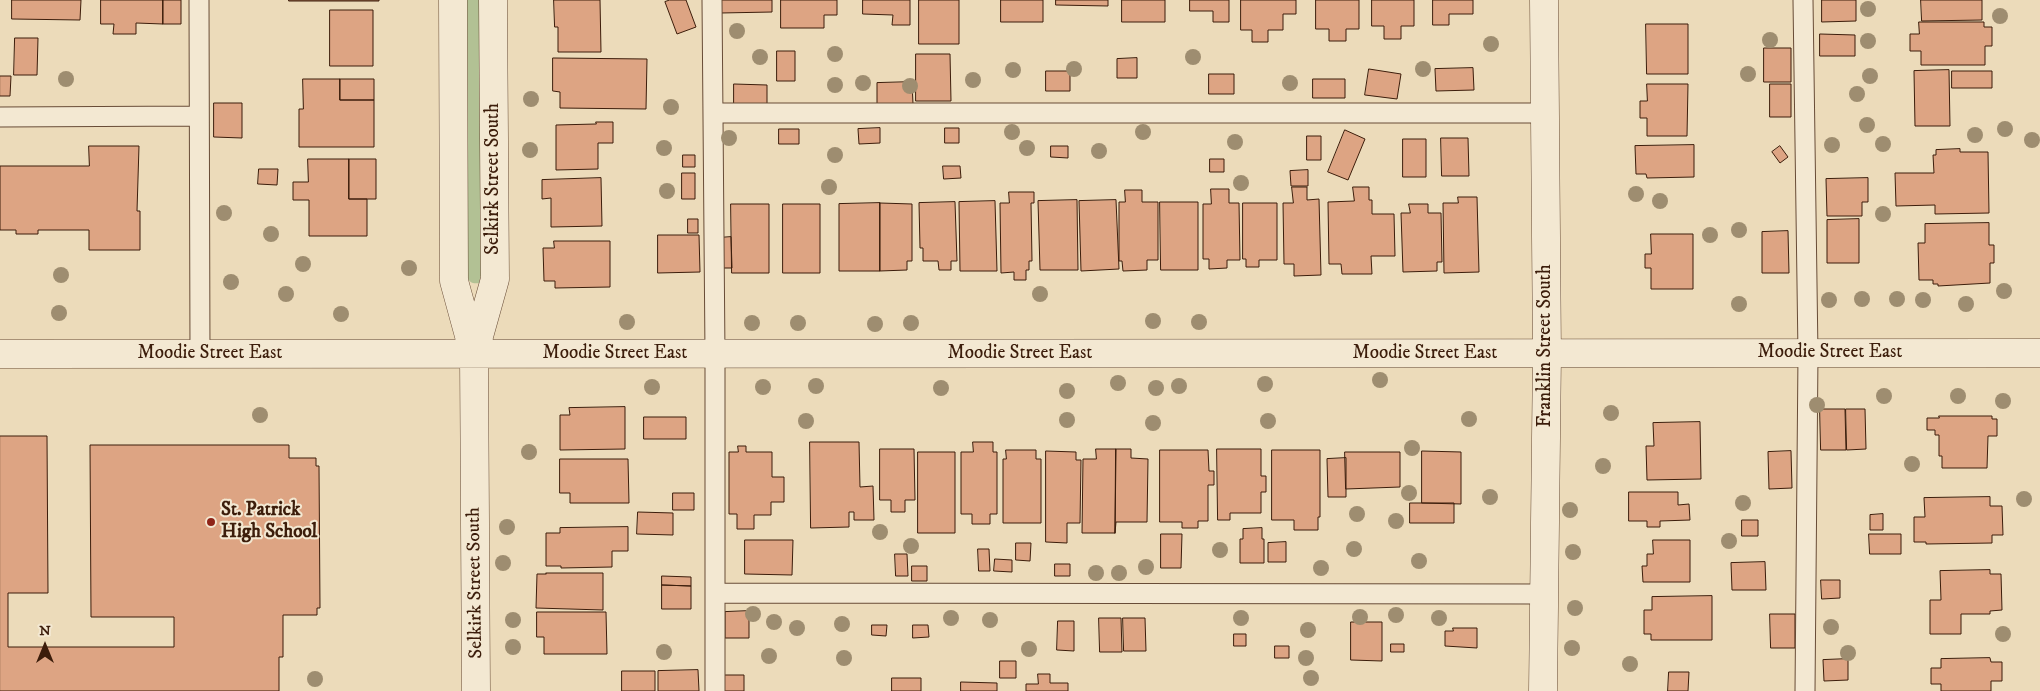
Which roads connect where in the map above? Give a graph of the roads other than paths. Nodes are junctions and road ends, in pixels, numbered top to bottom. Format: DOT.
graph roads {
  1 [pos="198,0"];
  2 [pos="453,0"];
  3 [pos="493,0"];
  4 [pos="712,0"];
  5 [pos="1544,0"];
  6 [pos="1803,0"];
  7 [pos="713,113"];
  8 [pos="1545,113"];
  9 [pos="199,116"];
  10 [pos="0,117"];
  11 [pos="2040,353"];
  12 [pos="0,354"];
  13 [pos="200,354"];
  14 [pos="474,354"];
  15 [pos="715,354"];
  16 [pos="1546,354"];
  17 [pos="1808,354"];
  18 [pos="714,592"];
  19 [pos="1544,594"];
  20 [pos="476,691"];
  21 [pos="714,691"];
  22 [pos="1544,691"];
  23 [pos="1805,691"];
  1 -- 9 [label="lane"];
  2 -- 14 [label="street, Selkirk Street South"];
  3 -- 14 [label="street, Selkirk Street South"];
  4 -- 7 [label="lane"];
  5 -- 8 [label="street, Franklin Street South"];
  6 -- 17 [label="lane"];
  7 -- 8 [label="lane"];
  7 -- 15 [label="lane"];
  8 -- 16 [label="street, Franklin Street South"];
  9 -- 10 [label="lane"];
  9 -- 13 [label="lane"];
  11 -- 17 [label="street, Moodie Street East"];
  12 -- 13 [label="street, Moodie Street East"];
  13 -- 14 [label="street, Moodie Street East"];
  14 -- 15 [label="street, Moodie Street East"];
  14 -- 20 [label="street, Selkirk Street South"];
  15 -- 16 [label="street, Moodie Street East"];
  15 -- 18 [label="lane"];
  16 -- 17 [label="street, Moodie Street East"];
  16 -- 19 [label="street, Franklin Street South"];
  17 -- 23 [label="lane"];
  18 -- 19 [label="lane"];
  18 -- 21 [label="lane"];
  19 -- 22 [label="street, Franklin Street South"];
}
